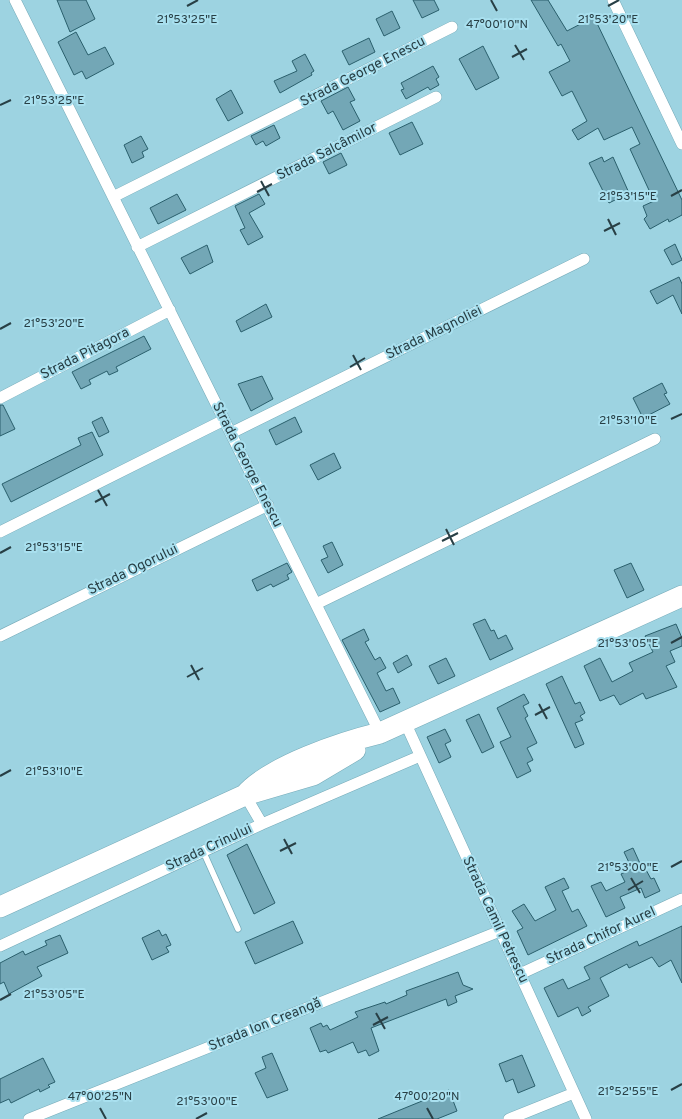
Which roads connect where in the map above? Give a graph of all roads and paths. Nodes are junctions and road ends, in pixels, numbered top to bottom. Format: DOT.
graph roads {
  1 [pos="15,0"];
  2 [pos="613,0"];
  3 [pos="452,27"];
  4 [pos="436,97"];
  5 [pos="682,144"];
  6 [pos="114,198"];
  7 [pos="137,247"];
  8 [pos="584,259"];
  9 [pos="170,310"];
  10 [pos="0,398"];
  11 [pos="224,420"];
  12 [pos="231,433"];
  13 [pos="655,439"];
  14 [pos="268,506"];
  15 [pos="0,532"];
  16 [pos="682,596"];
  17 [pos="316,604"];
  18 [pos="0,636"];
  19 [pos="405,722"];
  20 [pos="380,732"];
  21 [pos="420,756"];
  22 [pos="245,795"];
  23 [pos="262,824"];
  24 [pos="203,851"];
  25 [pos="682,899"];
  26 [pos="0,907"];
  27 [pos="238,929"];
  28 [pos="500,931"];
  29 [pos="0,946"];
  30 [pos="520,974"];
  31 [pos="574,1092"];
  32 [pos="29,1119"];
  33 [pos="509,1119"];
  34 [pos="586,1119"];
  1 -- 6 [label="street, Strada George Enescu"];
  2 -- 5 [label="street"];
  3 -- 6 [label="street, Strada George Enescu"];
  4 -- 7 [label="street, Strada Salcâmilor"];
  6 -- 7 [label="street, Strada George Enescu"];
  7 -- 9 [label="street, Strada George Enescu"];
  8 -- 12 [label="street, Strada Magnoliei"];
  9 -- 10 [label="street, Strada Pitagora"];
  9 -- 11 [label="street, Strada George Enescu"];
  11 -- 12 [label="street, Strada George Enescu"];
  11 -- 15 [label="street"];
  12 -- 14 [label="street, Strada George Enescu"];
  13 -- 17 [label="street"];
  14 -- 17 [label="street, Strada George Enescu"];
  14 -- 18 [label="street, Strada Ogorului"];
  16 -- 19 [label="highway"];
  17 -- 20 [label="street, Strada George Enescu"];
  19 -- 20 [label="highway"];
  19 -- 21 [label="street, Strada Camil Petrescu"];
  20 -- 22 [label="highway"];
  21 -- 23 [label="street, Strada Crinului"];
  21 -- 28 [label="street, Strada Camil Petrescu"];
  22 -- 23 [label="street"];
  22 -- 26 [label="highway"];
  23 -- 24 [label="street, Strada Crinului"];
  24 -- 27 [label="lane"];
  24 -- 29 [label="street, Strada Crinului"];
  25 -- 30 [label="street, Strada Chifor Aurel"];
  28 -- 30 [label="street, Strada Camil Petrescu"];
  28 -- 32 [label="street, Strada Ion Creangă"];
  30 -- 31 [label="street, Strada Camil Petrescu"];
  31 -- 33 [label="street"];
  31 -- 34 [label="street, Strada Camil Petrescu"];
}
